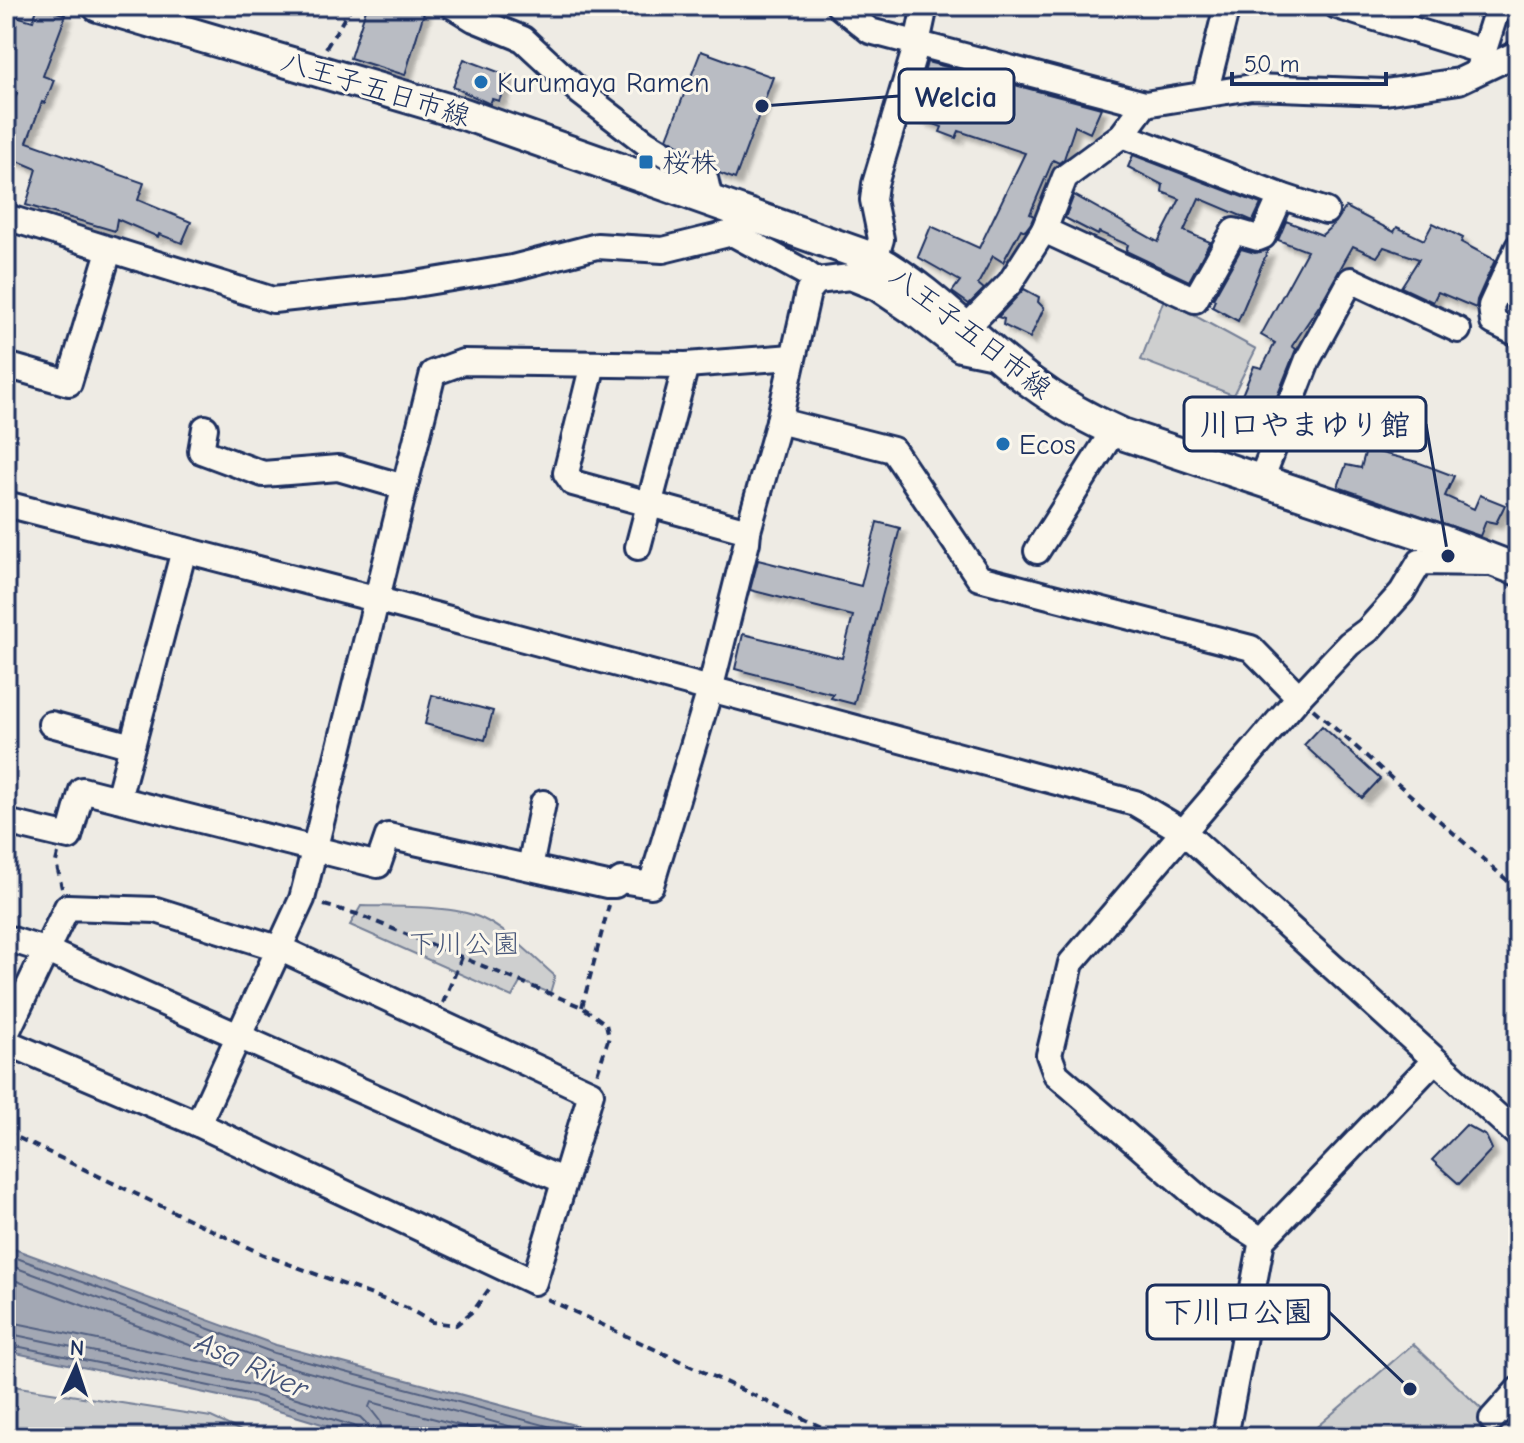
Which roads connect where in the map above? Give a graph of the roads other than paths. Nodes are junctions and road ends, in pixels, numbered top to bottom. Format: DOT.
graph roads {
  1 [pos="98,6"];
  2 [pos="453,6"];
  3 [pos="839,6"];
  4 [pos="925,6"];
  5 [pos="1227,6"];
  6 [pos="1337,6"];
  7 [pos="1498,6"];
  8 [pos="917,43"];
  9 [pos="1518,53"];
  10 [pos="1480,62"];
  11 [pos="1205,94"];
  12 [pos="1145,104"];
  13 [pos="1122,135"];
  14 [pos="1281,196"];
  15 [pos="710,200"];
  16 [pos="1326,211"];
  17 [pos="6,217"];
  18 [pos="739,223"];
  19 [pos="1044,230"];
  20 [pos="1518,247"];
  21 [pos="109,251"];
  22 [pos="875,259"];
  23 [pos="817,281"];
  24 [pos="966,328"];
  25 [pos="1458,330"];
  26 [pos="1518,334"];
  27 [pos="792,357"];
  28 [pos="999,357"];
  29 [pos="593,364"];
  30 [pos="6,365"];
  31 [pos="686,365"];
  32 [pos="779,421"];
  33 [pos="205,428"];
  34 [pos="1114,430"];
  35 [pos="1261,480"];
  36 [pos="404,487"];
  37 [pos="6,504"];
  38 [pos="650,504"];
  39 [pos="748,531"];
  40 [pos="638,547"];
  41 [pos="184,550"];
  42 [pos="1037,551"];
  43 [pos="1510,566"];
  44 [pos="375,599"];
  45 [pos="710,690"];
  46 [pos="1299,697"];
  47 [pos="51,724"];
  48 [pos="132,746"];
  49 [pos="118,799"];
  50 [pos="543,803"];
  51 [pos="6,822"];
  52 [pos="1184,832"];
  53 [pos="314,849"];
  54 [pos="530,867"];
  55 [pos="6,938"];
  56 [pos="281,949"];
  57 [pos="47,951"];
  58 [pos="6,1034"];
  59 [pos="240,1035"];
  60 [pos="6,1042"];
  61 [pos="1435,1060"];
  62 [pos="198,1124"];
  63 [pos="1518,1135"];
  64 [pos="564,1181"];
  65 [pos="1262,1240"];
  66 [pos="1518,1390"];
  67 [pos="1492,1419"];
  68 [pos="1225,1437"];
  1 -- 15 [label="main road, 八王子五日市線"];
  2 -- 15 [label="street"];
  3 -- 8 [label="street"];
  4 -- 8 [label="street"];
  5 -- 11 [label="street"];
  6 -- 10 [label="street"];
  7 -- 10 [label="street"];
  8 -- 12 [label="street"];
  8 -- 22 [label="street"];
  9 -- 10 [label="street"];
  10 -- 11 [label="street"];
  11 -- 12 [label="street"];
  12 -- 13 [label="street"];
  13 -- 14 [label="street"];
  13 -- 19 [label="street"];
  14 -- 16 [label="street"];
  14 -- 19 [label="street"];
  15 -- 18 [label="main road, 八王子五日市線"];
  17 -- 21 [label="street"];
  18 -- 21 [label="street"];
  18 -- 22 [label="main road, 八王子五日市線"];
  18 -- 23 [label="street"];
  19 -- 24 [label="street"];
  20 -- 26 [label="street"];
  21 -- 30 [label="street"];
  22 -- 24 [label="main road, 八王子五日市線"];
  23 -- 27 [label="street"];
  23 -- 28 [label="street"];
  24 -- 28 [label="main road, 八王子五日市線"];
  25 -- 35 [label="street"];
  27 -- 31 [label="street"];
  27 -- 32 [label="street"];
  28 -- 34 [label="main road, 八王子五日市線"];
  29 -- 31 [label="street"];
  29 -- 36 [label="street"];
  29 -- 38 [label="street"];
  31 -- 38 [label="street"];
  32 -- 39 [label="street"];
  32 -- 46 [label="street"];
  33 -- 36 [label="street"];
  34 -- 35 [label="main road, 八王子五日市線"];
  34 -- 42 [label="street"];
  35 -- 43 [label="main road, 八王子五日市線"];
  36 -- 44 [label="street"];
  37 -- 41 [label="street"];
  38 -- 39 [label="street"];
  38 -- 40 [label="street"];
  39 -- 45 [label="street"];
  41 -- 44 [label="street"];
  41 -- 48 [label="street"];
  43 -- 46 [label="street"];
  44 -- 45 [label="street"];
  44 -- 53 [label="street"];
  45 -- 52 [label="street"];
  45 -- 54 [label="street"];
  46 -- 52 [label="street"];
  47 -- 48 [label="street"];
  48 -- 49 [label="street"];
  49 -- 51 [label="street"];
  49 -- 53 [label="street"];
  50 -- 54 [label="street"];
  52 -- 61 [label="street"];
  52 -- 65 [label="street"];
  53 -- 54 [label="street"];
  53 -- 56 [label="street"];
  55 -- 57 [label="street"];
  56 -- 57 [label="street"];
  56 -- 59 [label="street"];
  56 -- 64 [label="street"];
  57 -- 58 [label="street"];
  57 -- 59 [label="street"];
  59 -- 62 [label="street"];
  59 -- 64 [label="street"];
  60 -- 62 [label="street"];
  61 -- 63 [label="street"];
  61 -- 65 [label="street"];
  62 -- 64 [label="street"];
  65 -- 68 [label="street"];
  66 -- 67 [label="street"];
}
